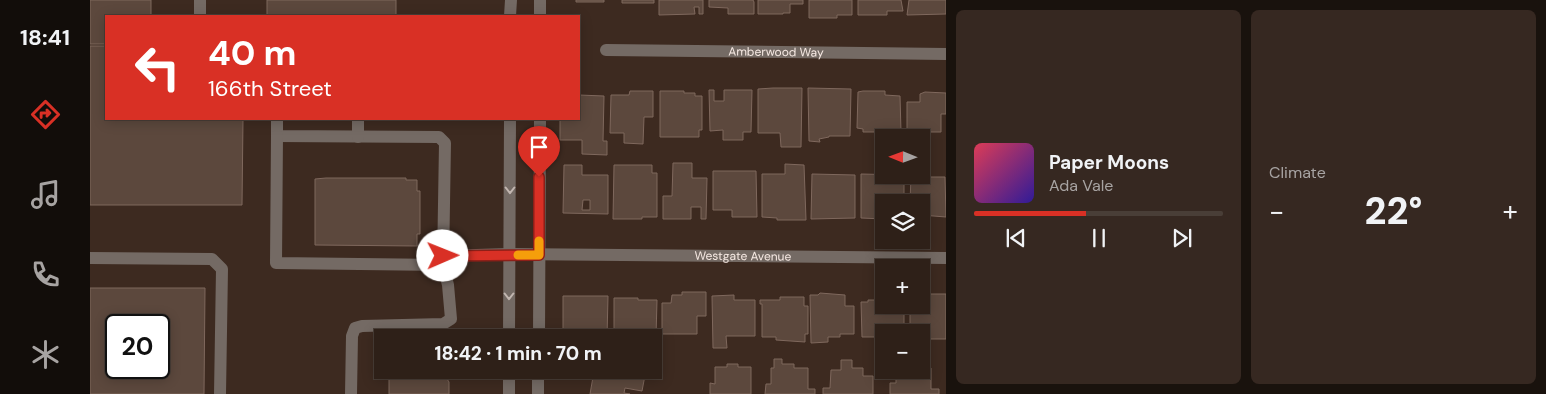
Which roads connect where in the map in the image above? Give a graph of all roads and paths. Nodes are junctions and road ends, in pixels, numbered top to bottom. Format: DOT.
graph roads {
  1 [pos="200,0"];
  2 [pos="510,0"];
  3 [pos="540,0"];
  4 [pos="200,15"];
  5 [pos="510,15"];
  6 [pos="540,15"];
  7 [pos="606,50"];
  8 [pos="946,54"];
  9 [pos="277,120"];
  10 [pos="358,120"];
  11 [pos="510,120"];
  12 [pos="540,120"];
  13 [pos="277,136"];
  14 [pos="358,136"];
  15 [pos="509,254"];
  16 [pos="539,255"];
  17 [pos="90,258"];
  18 [pos="946,258"];
  19 [pos="443,260"];
  20 [pos="509,329"];
  21 [pos="538,329"];
  22 [pos="509,379"];
  23 [pos="538,379"];
  24 [pos="220,394"];
  25 [pos="351,394"];
  26 [pos="509,394"];
  27 [pos="538,394"];
  1 -- 4 [label="street"];
  2 -- 5 [label="street"];
  3 -- 6 [label="street"];
  7 -- 8 [label="street, Amberwood Way"];
  9 -- 13 [label="street"];
  10 -- 14 [label="street"];
  11 -- 15 [label="street, one-way"];
  12 -- 16 [label="street"];
  13 -- 14 [label="street"];
  13 -- 19 [label="street, Westgate Avenue"];
  14 -- 19 [label="street"];
  15 -- 16 [label="street, Westgate Avenue"];
  15 -- 19 [label="street, Westgate Avenue"];
  15 -- 20 [label="street, one-way"];
  16 -- 18 [label="street, Westgate Avenue"];
  16 -- 21 [label="street"];
  17 -- 24 [label="street"];
  19 -- 25 [label="street"];
  22 -- 26 [label="street"];
  23 -- 27 [label="street"];
}
